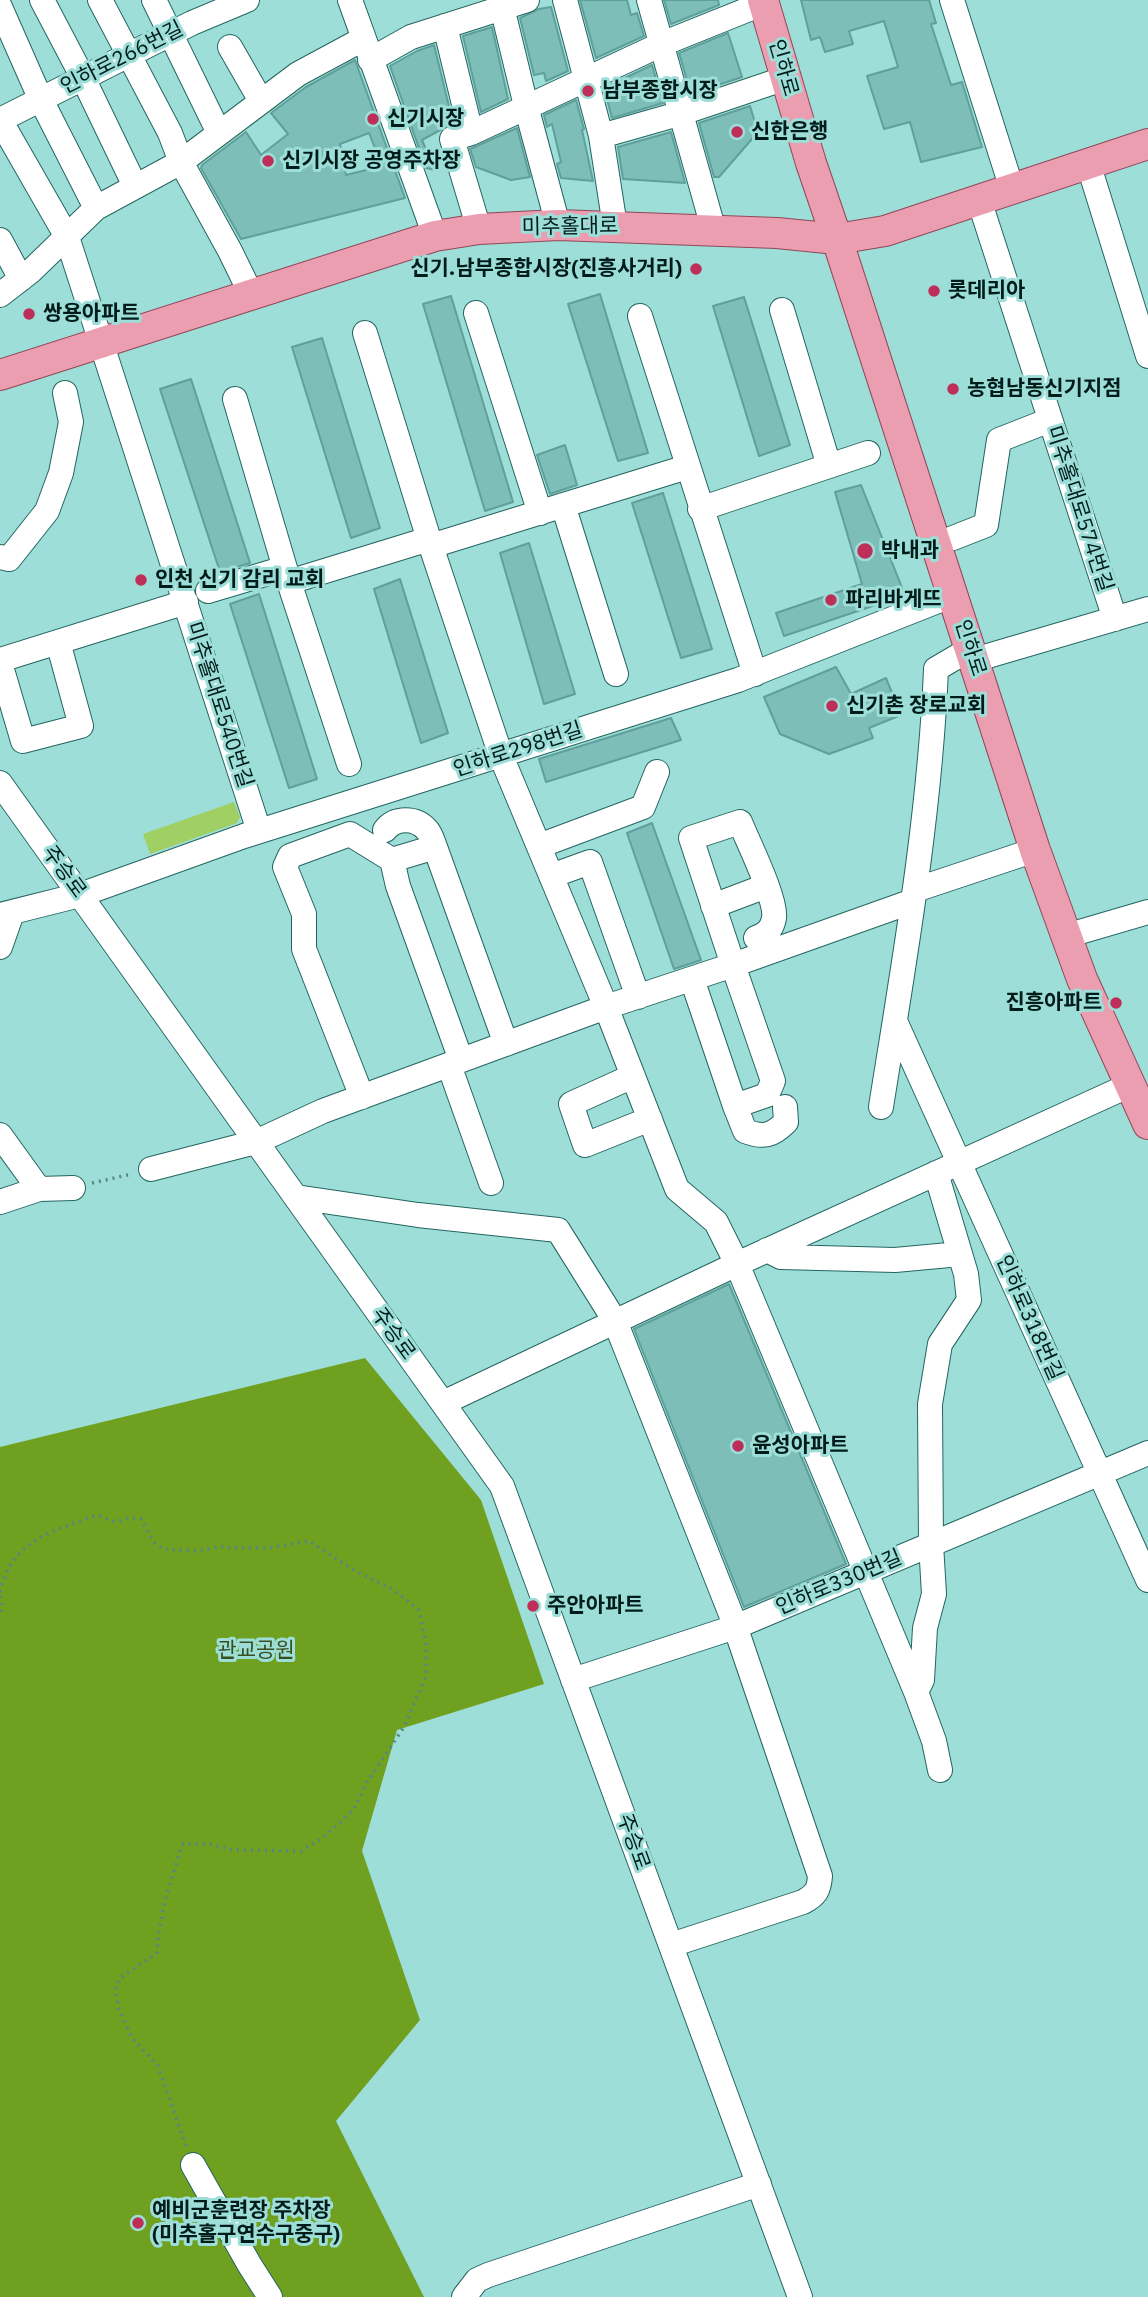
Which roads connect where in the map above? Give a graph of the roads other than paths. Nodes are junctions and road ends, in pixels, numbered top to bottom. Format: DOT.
graph roads {
  1 [pos="42,0"];
  2 [pos="100,0"];
  3 [pos="154,0"];
  4 [pos="247,0"];
  5 [pos="350,0"];
  6 [pos="527,0"];
  7 [pos="565,0"];
  8 [pos="649,0"];
  9 [pos="952,0"];
  10 [pos="763,1"];
  11 [pos="0,7"];
  12 [pos="502,7"];
  13 [pos="445,26"];
  14 [pos="171,34"];
  15 [pos="662,44"];
  16 [pos="230,47"];
  17 [pos="367,49"];
  18 [pos="131,54"];
  19 [pos="83,78"];
  20 [pos="786,78"];
  21 [pos="587,79"];
  22 [pos="41,100"];
  23 [pos="261,101"];
  24 [pos="526,106"];
  25 [pos="682,113"];
  26 [pos="0,120"];
  27 [pos="219,133"];
  28 [pos="471,133"];
  29 [pos="601,136"];
  30 [pos="1148,144"];
  31 [pos="181,162"];
  32 [pos="1088,163"];
  33 [pos="135,186"];
  34 [pos="1012,189"];
  35 [pos="979,200"];
  36 [pos="96,208"];
  37 [pos="558,225"];
  38 [pos="615,226"];
  39 [pos="479,229"];
  40 [pos="715,231"];
  41 [pos="435,236"];
  42 [pos="67,237"];
  43 [pos="837,239"];
  44 [pos="0,240"];
  45 [pos="21,279"];
  46 [pos="251,294"];
  47 [pos="0,295"];
  48 [pos="782,310"];
  49 [pos="476,313"];
  50 [pos="640,316"];
  51 [pos="365,333"];
  52 [pos="101,344"];
  53 [pos="1148,356"];
  54 [pos="0,375"];
  55 [pos="65,393"];
  56 [pos="235,399"];
  57 [pos="1050,420"];
  58 [pos="868,453"];
  59 [pos="830,466"];
  60 [pos="687,467"];
  61 [pos="564,505"];
  62 [pos="700,509"];
  63 [pos="540,513"];
  64 [pos="953,538"];
  65 [pos="430,543"];
  66 [pos="0,557"];
  67 [pos="287,575"];
  68 [pos="953,594"];
  69 [pos="197,596"];
  70 [pos="1148,609"];
  71 [pos="1115,619"];
  72 [pos="58,642"];
  73 [pos="972,654"];
  74 [pos="0,662"];
  75 [pos="616,674"];
  76 [pos="754,674"];
  77 [pos="501,756"];
  78 [pos="349,764"];
  79 [pos="657,772"];
  80 [pos="0,783"];
  81 [pos="385,830"];
  82 [pos="259,831"];
  83 [pos="539,846"];
  84 [pos="435,847"];
  85 [pos="1035,850"];
  86 [pos="393,860"];
  87 [pos="551,876"];
  88 [pos="766,886"];
  89 [pos="80,895"];
  90 [pos="914,895"];
  91 [pos="713,906"];
  92 [pos="1148,912"];
  93 [pos="6,914"];
  94 [pos="1066,936"];
  95 [pos="756,938"];
  96 [pos="0,947"];
  97 [pos="733,965"];
  98 [pos="692,979"];
  99 [pos="638,997"];
  100 [pos="606,1007"];
  101 [pos="895,1021"];
  102 [pos="506,1044"];
  103 [pos="455,1063"];
  104 [pos="633,1076"];
  105 [pos="1130,1085"];
  106 [pos="362,1097"];
  107 [pos="735,1106"];
  108 [pos="785,1107"];
  109 [pos="881,1107"];
  110 [pos="650,1119"];
  111 [pos="1148,1124"];
  112 [pos="0,1135"];
  113 [pos="256,1142"];
  114 [pos="0,1160"];
  115 [pos="959,1163"];
  116 [pos="151,1169"];
  117 [pos="936,1173"];
  118 [pos="0,1174"];
  119 [pos="491,1183"];
  120 [pos="73,1188"];
  121 [pos="39,1189"];
  122 [pos="296,1197"];
  123 [pos="0,1202"];
  124 [pos="767,1250"];
  125 [pos="960,1254"];
  126 [pos="737,1264"];
  127 [pos="615,1321"];
  128 [pos="443,1402"];
  129 [pos="1148,1453"];
  130 [pos="1100,1473"];
  131 [pos="931,1544"];
  132 [pos="867,1571"];
  133 [pos="1148,1580"];
  134 [pos="734,1627"];
  135 [pos="573,1680"];
  136 [pos="916,1692"];
  137 [pos="940,1770"];
  138 [pos="671,1945"];
  139 [pos="193,2165"];
  140 [pos="759,2185"];
  141 [pos="270,2297"];
  142 [pos="464,2297"];
  143 [pos="800,2297"];
  1 -- 19 [label="street"];
  2 -- 18 [label="street"];
  3 -- 14 [label="street"];
  4 -- 14 [label="street, 인하로266번길"];
  5 -- 17 [label="street"];
  6 -- 12 [label="street"];
  7 -- 21 [label="street"];
  8 -- 15 [label="street"];
  9 -- 34 [label="street"];
  10 -- 15 [label="street, 인하로"];
  10 -- 20 [label="main road, 인하로"];
  11 -- 22 [label="street"];
  12 -- 13 [label="street"];
  12 -- 24 [label="street"];
  13 -- 17 [label="street"];
  13 -- 28 [label="street"];
  14 -- 18 [label="street, 인하로266번길"];
  14 -- 27 [label="street"];
  15 -- 21 [label="street, 인하로"];
  15 -- 25 [label="street"];
  16 -- 23 [label="street"];
  17 -- 23 [label="street"];
  17 -- 41 [label="street"];
  18 -- 19 [label="street, 인하로266번길"];
  18 -- 31 [label="street"];
  19 -- 22 [label="street, 인하로266번길"];
  19 -- 33 [label="street"];
  20 -- 25 [label="street"];
  20 -- 43 [label="main road, 인하로"];
  21 -- 24 [label="street, 인하로"];
  21 -- 29 [label="street"];
  22 -- 26 [label="street, 인하로266번길"];
  22 -- 36 [label="street"];
  23 -- 27 [label="street"];
  24 -- 28 [label="street, 인하로"];
  24 -- 37 [label="street"];
  25 -- 29 [label="street"];
  25 -- 40 [label="street"];
  26 -- 42 [label="street, 미추홀대로540번길"];
  27 -- 31 [label="street"];
  28 -- 39 [label="street, 인하로"];
  29 -- 38 [label="street"];
  30 -- 32 [label="main road, 미추홀대로"];
  31 -- 33 [label="street"];
  31 -- 46 [label="street"];
  32 -- 34 [label="main road, 미추홀대로"];
  32 -- 53 [label="street"];
  33 -- 36 [label="street"];
  34 -- 35 [label="main road, 미추홀대로"];
  35 -- 43 [label="main road, 미추홀대로"];
  35 -- 57 [label="street, 미추홀대로574번길"];
  36 -- 42 [label="street"];
  37 -- 38 [label="main road, 미추홀대로"];
  37 -- 39 [label="main road, 미추홀대로"];
  38 -- 40 [label="main road, 미추홀대로"];
  39 -- 41 [label="main road, 미추홀대로"];
  40 -- 43 [label="main road, 미추홀대로"];
  41 -- 46 [label="main road, 미추홀대로"];
  42 -- 45 [label="street"];
  42 -- 52 [label="street, 미추홀대로540번길"];
  43 -- 68 [label="main road, 인하로"];
  44 -- 45 [label="street"];
  45 -- 47 [label="street"];
  46 -- 52 [label="main road, 미추홀대로"];
  48 -- 59 [label="street"];
  49 -- 63 [label="street"];
  50 -- 60 [label="street"];
  51 -- 65 [label="street"];
  52 -- 54 [label="main road, 미추홀대로"];
  52 -- 69 [label="street, 미추홀대로540번길"];
  55 -- 66 [label="street"];
  56 -- 67 [label="street"];
  57 -- 64 [label="street"];
  57 -- 71 [label="street, 미추홀대로574번길"];
  58 -- 59 [label="street"];
  59 -- 62 [label="street"];
  60 -- 61 [label="street"];
  60 -- 62 [label="street"];
  61 -- 63 [label="street"];
  61 -- 75 [label="street"];
  62 -- 76 [label="street"];
  63 -- 65 [label="street"];
  65 -- 67 [label="street"];
  65 -- 77 [label="street"];
  67 -- 69 [label="street"];
  67 -- 78 [label="street"];
  68 -- 73 [label="main road, 인하로"];
  68 -- 76 [label="street, 인하로298번길"];
  69 -- 72 [label="street"];
  69 -- 82 [label="street, 미추홀대로540번길"];
  70 -- 71 [label="street"];
  71 -- 73 [label="street"];
  72 -- 74 [label="street"];
  72 -- 74 [label="street"];
  73 -- 85 [label="main road, 인하로"];
  73 -- 90 [label="street"];
  76 -- 77 [label="street, 인하로298번길"];
  77 -- 82 [label="street, 인하로298번길"];
  77 -- 83 [label="street"];
  79 -- 83 [label="street"];
  80 -- 89 [label="street, 주승로"];
  81 -- 84 [label="street"];
  82 -- 89 [label="street, 인하로298번길"];
  83 -- 87 [label="street"];
  84 -- 86 [label="street"];
  84 -- 102 [label="street"];
  85 -- 90 [label="street"];
  85 -- 94 [label="main road, 인하로"];
  86 -- 103 [label="street"];
  86 -- 106 [label="street"];
  87 -- 99 [label="street"];
  87 -- 100 [label="street"];
  88 -- 91 [label="street"];
  88 -- 91 [label="street"];
  88 -- 95 [label="street"];
  89 -- 93 [label="street, 인하로298번길"];
  89 -- 113 [label="street, 주승로"];
  90 -- 97 [label="street"];
  90 -- 101 [label="street"];
  91 -- 97 [label="street"];
  92 -- 94 [label="street"];
  93 -- 96 [label="street"];
  94 -- 105 [label="main road, 인하로"];
  97 -- 98 [label="street"];
  97 -- 107 [label="street"];
  98 -- 99 [label="street"];
  98 -- 107 [label="street"];
  99 -- 100 [label="street"];
  100 -- 102 [label="street"];
  100 -- 104 [label="street"];
  101 -- 109 [label="street"];
  101 -- 115 [label="street, 인하로318번길"];
  102 -- 103 [label="street"];
  103 -- 106 [label="street"];
  103 -- 119 [label="street"];
  104 -- 110 [label="street"];
  104 -- 110 [label="street"];
  105 -- 111 [label="main road, 인하로"];
  105 -- 115 [label="street"];
  106 -- 113 [label="street"];
  107 -- 108 [label="street"];
  110 -- 126 [label="street"];
  112 -- 121 [label="street"];
  113 -- 116 [label="street"];
  113 -- 122 [label="street, 주승로"];
  114 -- 118 [label="street"];
  115 -- 117 [label="street"];
  115 -- 130 [label="street, 인하로318번길"];
  117 -- 124 [label="street"];
  117 -- 125 [label="street"];
  120 -- 121 [label="street"];
  121 -- 123 [label="street"];
  122 -- 127 [label="street"];
  122 -- 128 [label="street, 주승로"];
  124 -- 125 [label="street"];
  124 -- 126 [label="street"];
  125 -- 131 [label="street"];
  126 -- 127 [label="street"];
  126 -- 132 [label="street"];
  127 -- 128 [label="street"];
  127 -- 134 [label="street"];
  128 -- 135 [label="street, 주승로"];
  129 -- 130 [label="street, 인하로330번길"];
  130 -- 131 [label="street, 인하로330번길"];
  130 -- 133 [label="street"];
  131 -- 132 [label="street, 인하로330번길"];
  131 -- 136 [label="street"];
  132 -- 134 [label="street, 인하로330번길"];
  132 -- 136 [label="street"];
  134 -- 135 [label="street, 인하로330번길"];
  134 -- 138 [label="street"];
  135 -- 138 [label="street, 주승로"];
  136 -- 137 [label="street"];
  138 -- 140 [label="street, 주승로"];
  139 -- 141 [label="street"];
  140 -- 142 [label="street"];
  140 -- 143 [label="street, 주승로"];
}
